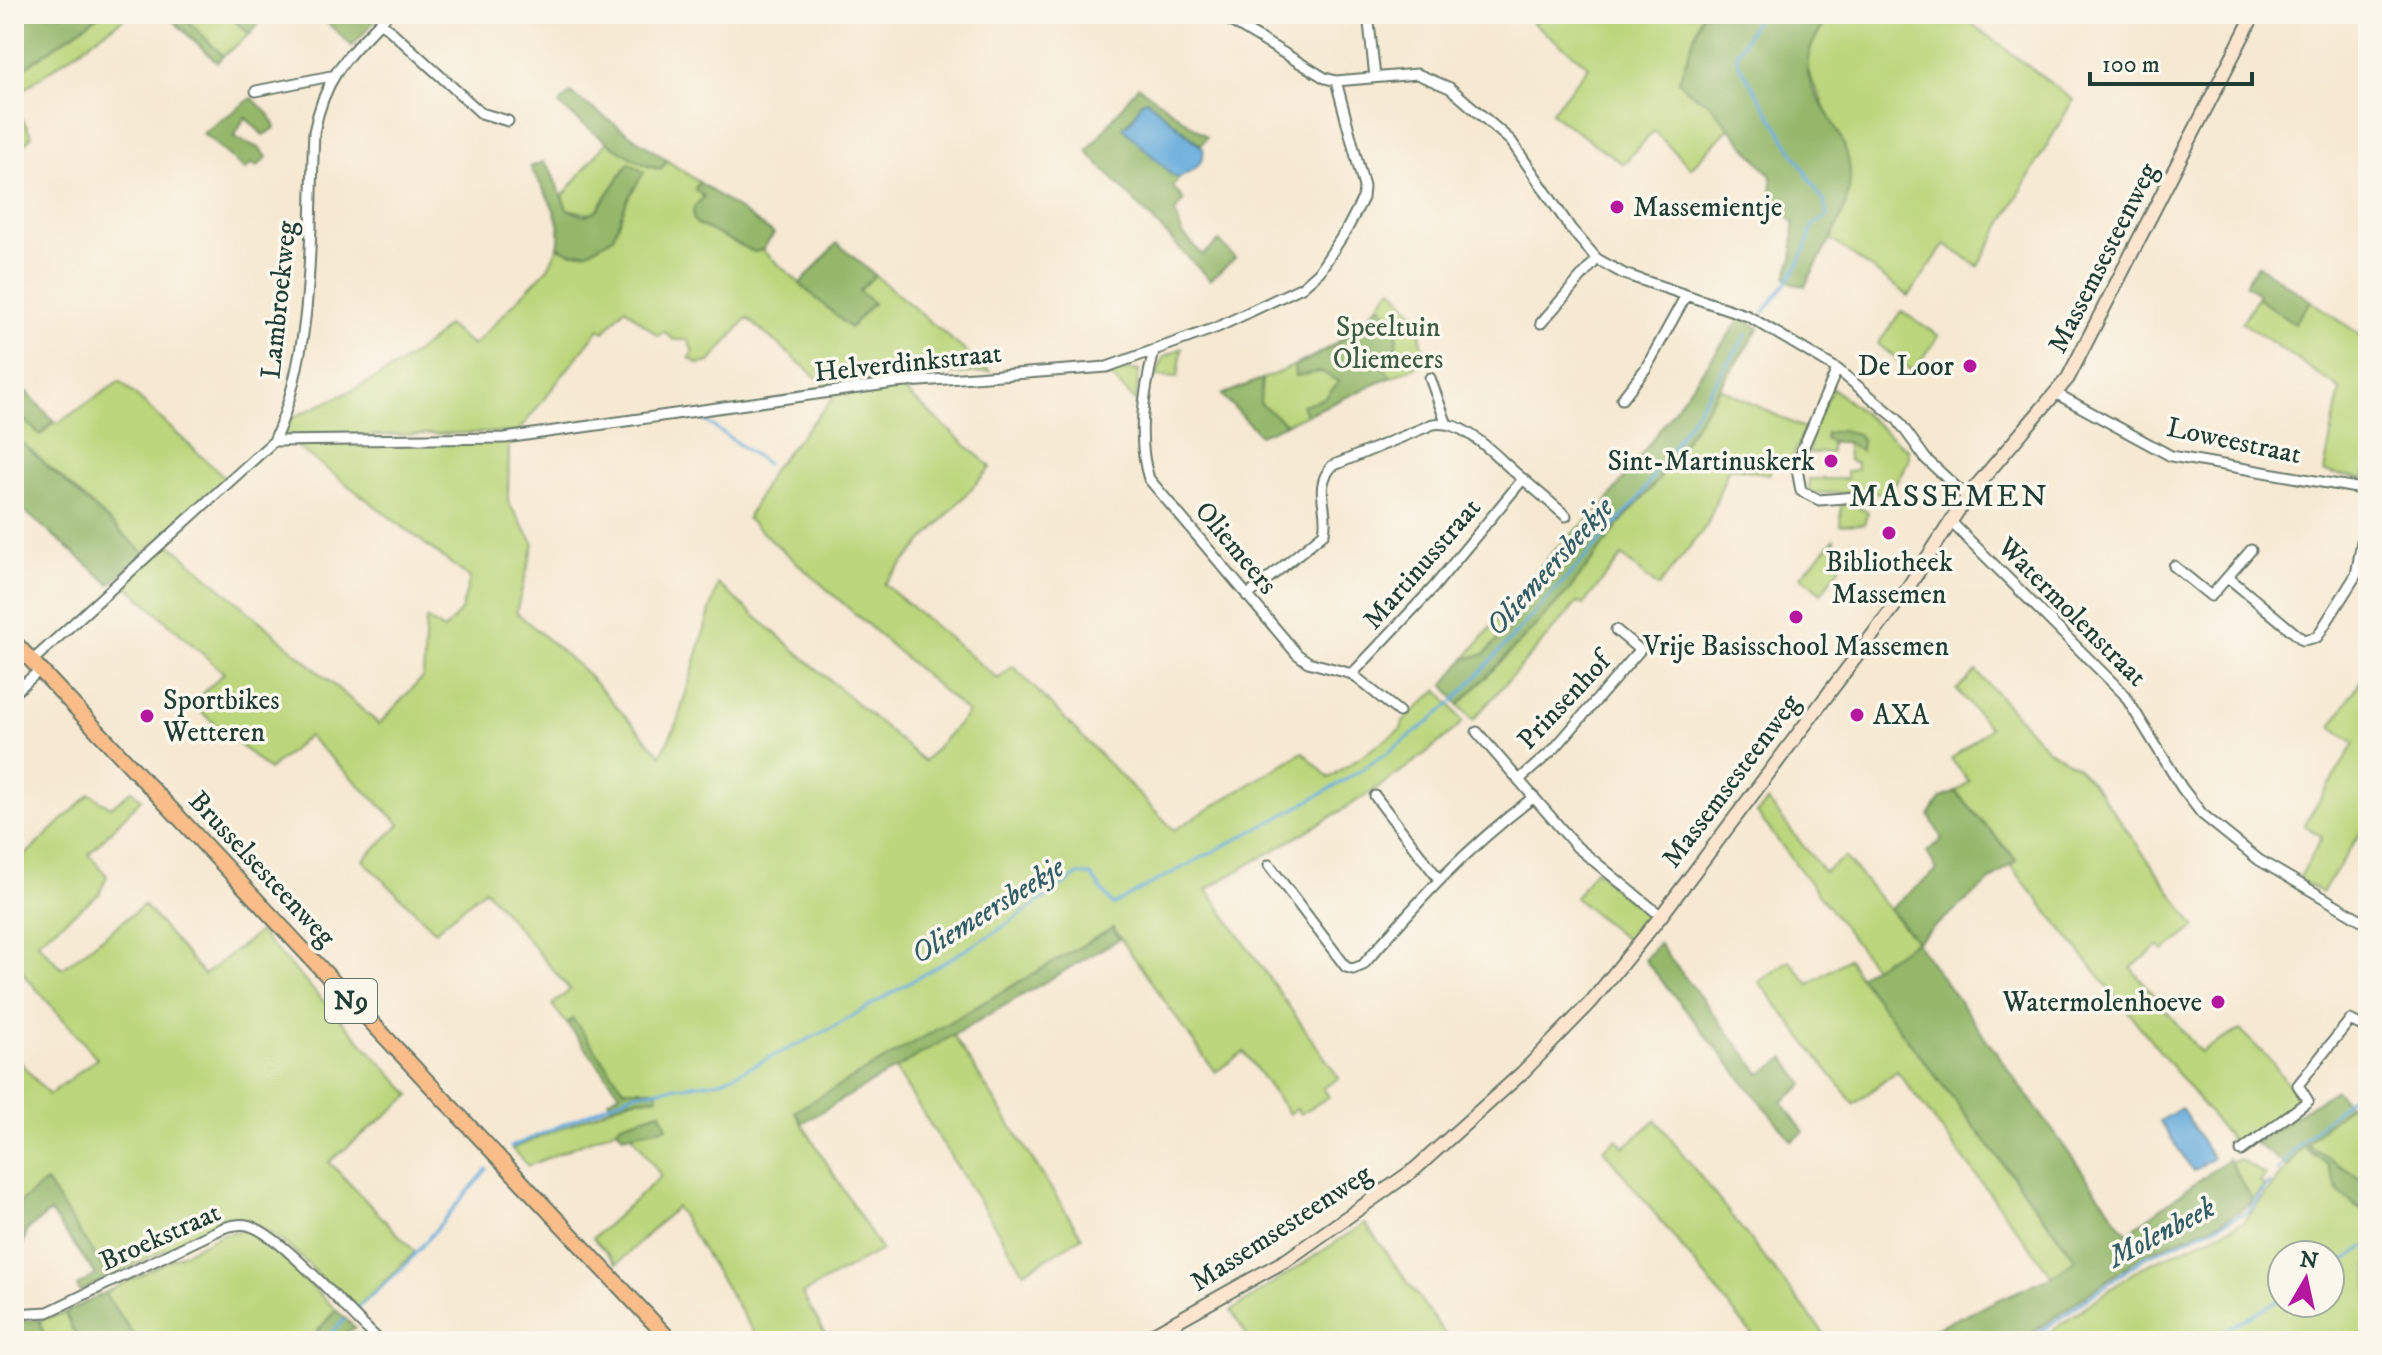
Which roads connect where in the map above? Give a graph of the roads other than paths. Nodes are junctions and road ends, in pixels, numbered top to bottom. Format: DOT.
graph roads {
  1 [pos="1219,14"];
  2 [pos="1368,14"];
  3 [pos="2254,14"];
  4 [pos="384,18"];
  5 [pos="331,76"];
  6 [pos="1375,77"];
  7 [pos="1336,81"];
  8 [pos="256,91"];
  9 [pos="508,121"];
  10 [pos="1597,259"];
  11 [pos="1685,297"];
  12 [pos="1541,323"];
  13 [pos="1154,351"];
  14 [pos="1837,369"];
  15 [pos="1430,378"];
  16 [pos="2057,394"];
  17 [pos="1622,399"];
  18 [pos="1446,422"];
  19 [pos="274,441"];
  20 [pos="1523,479"];
  21 [pos="2368,490"];
  22 [pos="1856,497"];
  23 [pos="1967,497"];
  24 [pos="2368,508"];
  25 [pos="1566,516"];
  26 [pos="1950,521"];
  27 [pos="2251,550"];
  28 [pos="2174,566"];
  29 [pos="2230,579"];
  30 [pos="1247,596"];
  31 [pos="1616,630"];
  32 [pos="14,642"];
  33 [pos="36,665"];
  34 [pos="1352,674"];
  35 [pos="14,693"];
  36 [pos="1399,712"];
  37 [pos="1477,732"];
  38 [pos="1520,779"];
  39 [pos="1375,796"];
  40 [pos="1534,797"];
  41 [pos="1269,865"];
  42 [pos="1438,878"];
  43 [pos="1661,916"];
  44 [pos="2368,924"];
  45 [pos="2368,1029"];
  46 [pos="2241,1151"];
  47 [pos="14,1314"];
  48 [pos="380,1341"];
  49 [pos="671,1341"];
  50 [pos="1141,1341"];
  1 -- 7 [label="street"];
  2 -- 6 [label="street"];
  3 -- 16 [label="main road, Massemsesteenweg"];
  4 -- 5 [label="street, Lambroekweg"];
  4 -- 9 [label="street, Lambroekweg"];
  5 -- 8 [label="street"];
  5 -- 19 [label="street, Lambroekweg"];
  6 -- 7 [label="street"];
  6 -- 10 [label="street"];
  7 -- 13 [label="street, Helverdinkstraat"];
  10 -- 11 [label="street"];
  10 -- 12 [label="street"];
  11 -- 14 [label="street"];
  11 -- 17 [label="street"];
  13 -- 19 [label="street, Helverdinkstraat"];
  13 -- 30 [label="street, Oliemeers"];
  14 -- 22 [label="street"];
  14 -- 23 [label="street"];
  15 -- 18 [label="street"];
  16 -- 21 [label="street, Loweestraat"];
  16 -- 23 [label="main road, Massemsesteenweg"];
  18 -- 20 [label="street"];
  18 -- 30 [label="street"];
  19 -- 33 [label="street, Lambroekweg"];
  20 -- 25 [label="street"];
  20 -- 34 [label="street, Martinusstraat"];
  23 -- 26 [label="main road, Massemsesteenweg"];
  24 -- 29 [label="street"];
  26 -- 43 [label="main road, Massemsesteenweg"];
  26 -- 44 [label="street, Watermolenstraat"];
  27 -- 29 [label="street"];
  28 -- 29 [label="street"];
  30 -- 34 [label="street, Oliemeers"];
  31 -- 38 [label="street, Prinsenhof"];
  32 -- 33 [label="main road, Brusselsesteenweg / N9"];
  33 -- 35 [label="street, Lambroekweg"];
  33 -- 49 [label="main road, Brusselsesteenweg / N9"];
  34 -- 36 [label="street, Oliemeers"];
  37 -- 38 [label="street, Prinsenhof"];
  38 -- 40 [label="street, Prinsenhof"];
  39 -- 42 [label="street"];
  40 -- 42 [label="street, Prinsenhof"];
  40 -- 43 [label="street, Prinsenhof"];
  41 -- 42 [label="street, Prinsenhof"];
  43 -- 50 [label="main road, Massemsesteenweg"];
  45 -- 46 [label="street"];
  47 -- 48 [label="street, Broekstraat"];
}
